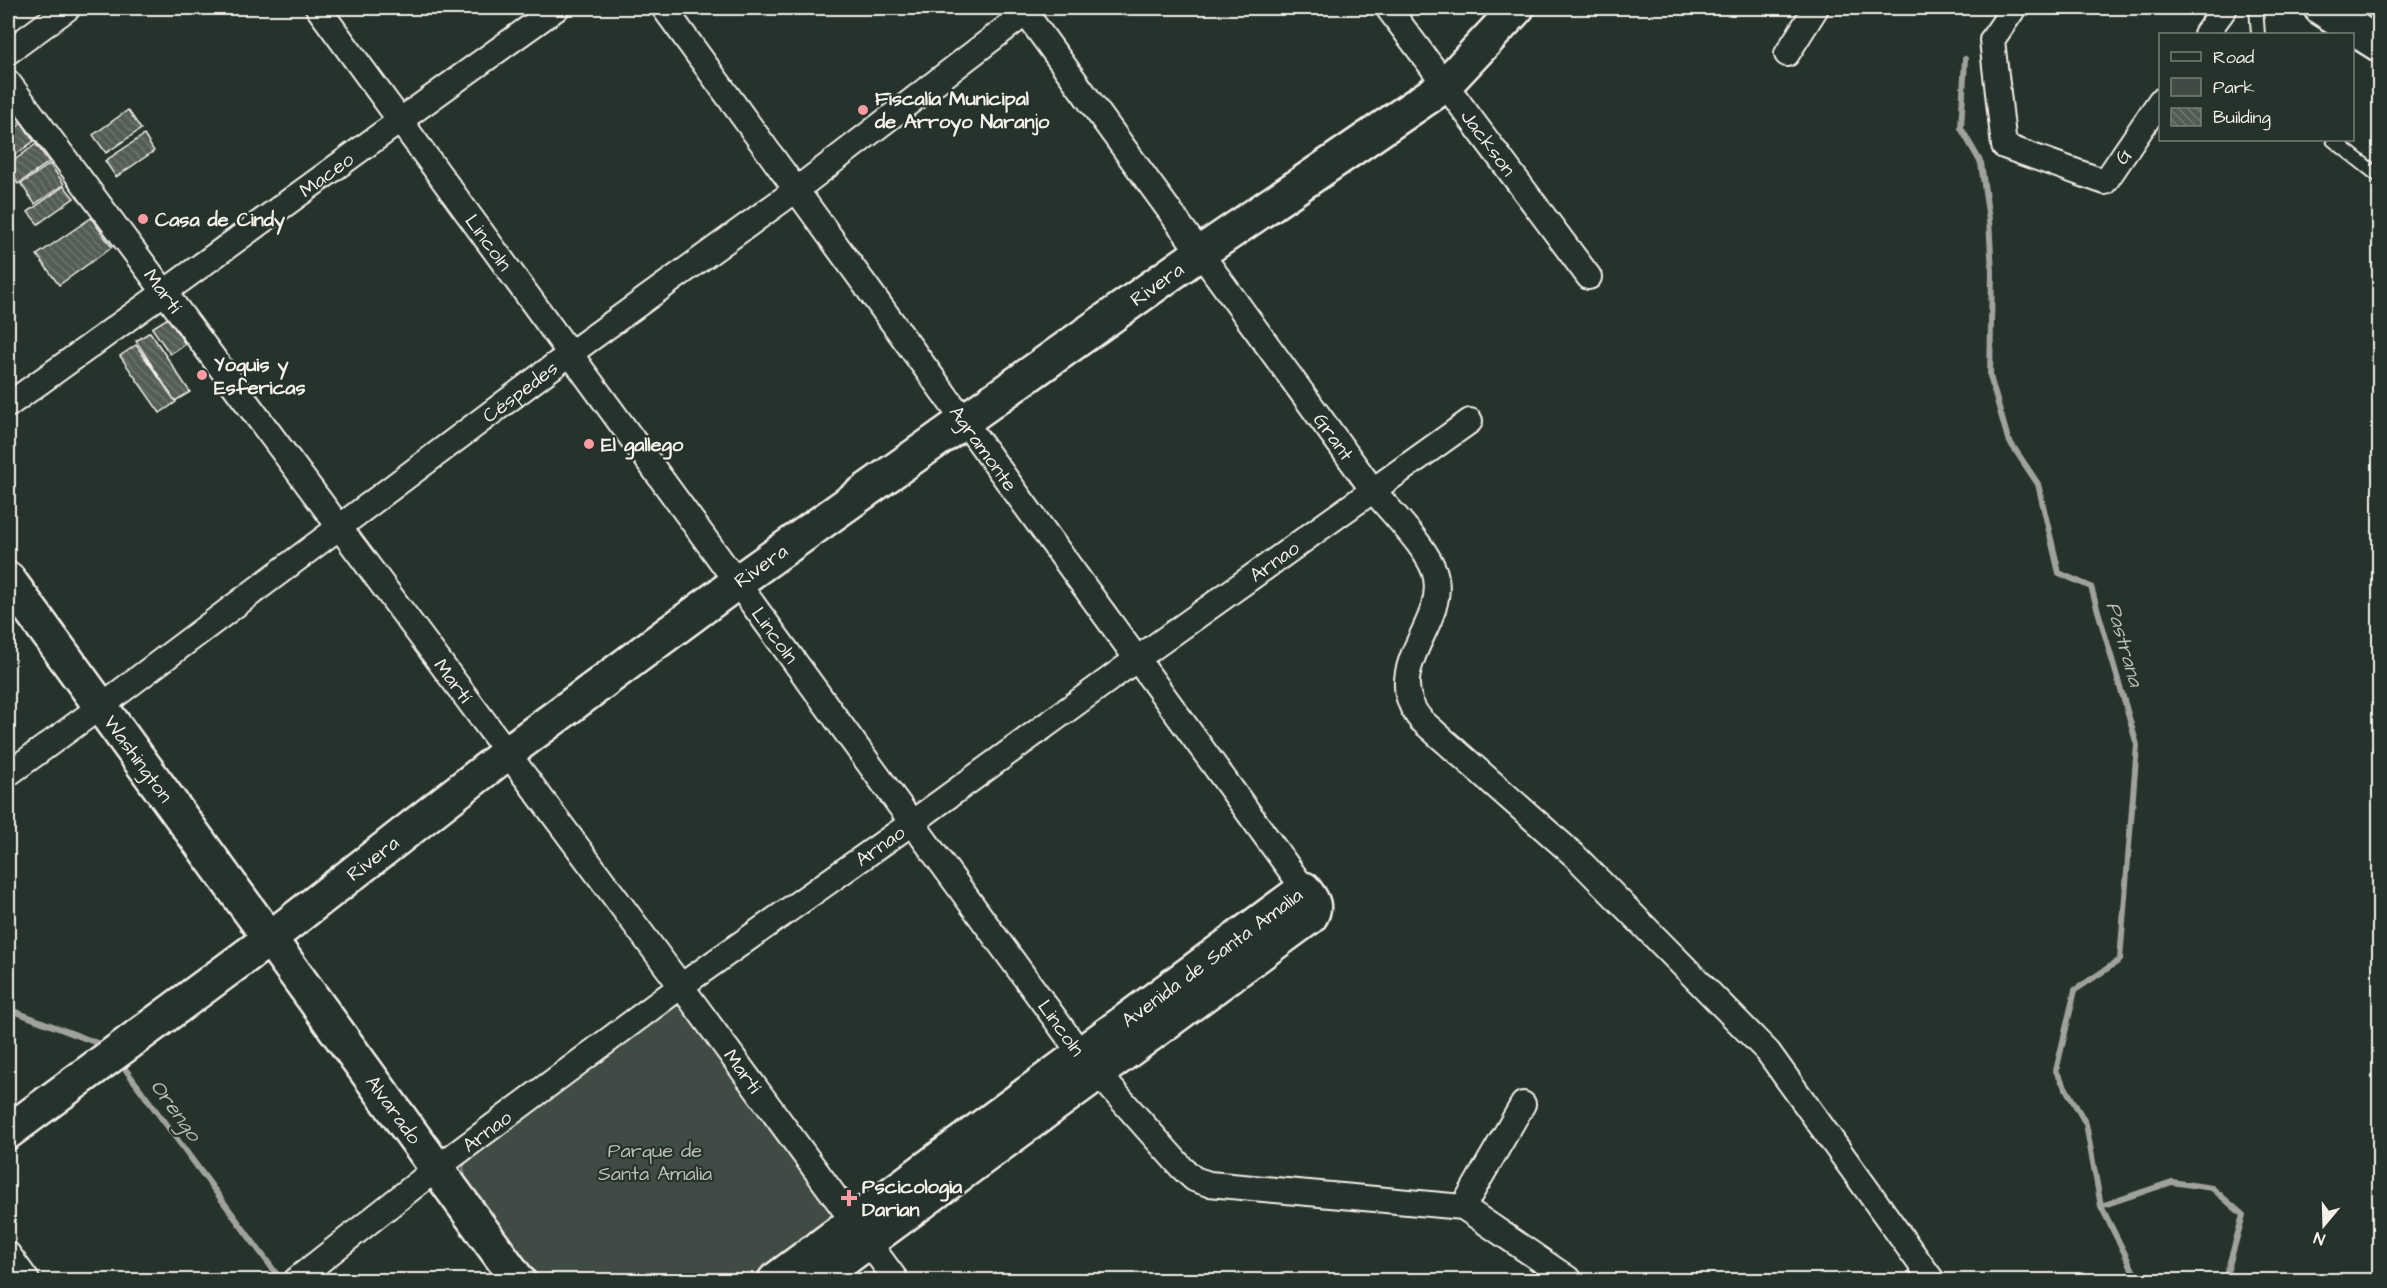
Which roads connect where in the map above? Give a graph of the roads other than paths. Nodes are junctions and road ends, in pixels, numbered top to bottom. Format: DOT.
graph roads {
  1 [pos="68,8"];
  2 [pos="318,8"];
  3 [pos="557,8"];
  4 [pos="664,8"];
  5 [pos="1388,8"];
  6 [pos="1517,8"];
  7 [pos="1816,8"];
  8 [pos="2014,8"];
  9 [pos="2225,8"];
  10 [pos="2256,8"];
  11 [pos="2321,8"];
  12 [pos="1026,9"];
  13 [pos="2207,33"];
  14 [pos="2258,33"];
  15 [pos="2379,45"];
  16 [pos="8,52"];
  17 [pos="1787,54"];
  18 [pos="8,82"];
  19 [pos="1444,86"];
  20 [pos="2159,101"];
  21 [pos="399,120"];
  22 [pos="2334,141"];
  23 [pos="2379,177"];
  24 [pos="796,190"];
  25 [pos="1200,253"];
  26 [pos="1589,277"];
  27 [pos="166,292"];
  28 [pos="571,353"];
  29 [pos="8,405"];
  30 [pos="965,420"];
  31 [pos="1470,421"];
  32 [pos="1372,489"];
  33 [pos="338,526"];
  34 [pos="8,579"];
  35 [pos="736,583"];
  36 [pos="1137,659"];
  37 [pos="100,707"];
  38 [pos="507,753"];
  39 [pos="8,774"];
  40 [pos="913,822"];
  41 [pos="1304,889"];
  42 [pos="269,939"];
  43 [pos="681,986"];
  44 [pos="1088,1064"];
  45 [pos="1523,1104"];
  46 [pos="8,1132"];
  47 [pos="437,1168"];
  48 [pos="1463,1207"];
  49 [pos="861,1232"];
  50 [pos="8,1254"];
  51 [pos="300,1278"];
  52 [pos="27,1281"];
  53 [pos="518,1281"];
  54 [pos="775,1281"];
  55 [pos="816,1281"];
  56 [pos="896,1281"];
  57 [pos="1570,1281"];
  58 [pos="1932,1281"];
  1 -- 16 [label="street"];
  2 -- 21 [label="street, Lincoln"];
  3 -- 21 [label="street, Maceo"];
  4 -- 24 [label="street, Agramonte"];
  5 -- 19 [label="street, Jackson"];
  6 -- 19 [label="street, Rivera"];
  7 -- 17 [label="street"];
  8 -- 20 [label="street, G"];
  9 -- 13 [label="street"];
  10 -- 14 [label="lane"];
  11 -- 15 [label="street"];
  12 -- 24 [label="street, Céspedes"];
  12 -- 25 [label="street, Grant"];
  18 -- 27 [label="street, Martí"];
  19 -- 25 [label="street, Rivera"];
  19 -- 26 [label="street, Jackson"];
  21 -- 27 [label="street, Maceo"];
  21 -- 28 [label="street, Lincoln"];
  22 -- 23 [label="lane"];
  24 -- 28 [label="street, Céspedes"];
  24 -- 30 [label="street, Agramonte"];
  25 -- 30 [label="street, Rivera"];
  25 -- 32 [label="street, Grant"];
  27 -- 29 [label="street, Maceo"];
  27 -- 33 [label="street, Martí"];
  28 -- 33 [label="street, Céspedes"];
  28 -- 35 [label="street, Lincoln"];
  30 -- 35 [label="street, Rivera"];
  30 -- 36 [label="street, Agramonte"];
  31 -- 32 [label="street, Arnao"];
  32 -- 36 [label="street, Arnao"];
  32 -- 58 [label="street, Grant"];
  33 -- 37 [label="street, Céspedes"];
  33 -- 38 [label="street, Martí"];
  34 -- 37 [label="street, Washington"];
  35 -- 38 [label="street, Rivera"];
  35 -- 40 [label="street, Lincoln"];
  36 -- 40 [label="street, Arnao"];
  36 -- 41 [label="street, Agramonte"];
  37 -- 39 [label="street, Céspedes"];
  37 -- 42 [label="street, Washington"];
  38 -- 42 [label="street, Rivera"];
  38 -- 43 [label="street, Martí"];
  40 -- 43 [label="street, Arnao"];
  40 -- 44 [label="street, Lincoln"];
  41 -- 44 [label="street, Avenida de Santa Amalia"];
  42 -- 46 [label="street, Rivera"];
  42 -- 47 [label="street, Alvarado"];
  43 -- 47 [label="street, Arnao"];
  43 -- 49 [label="street, Martí"];
  44 -- 48 [label="street, Lincoln"];
  44 -- 49 [label="street, Avenida de Santa Amalia"];
  45 -- 48 [label="street"];
  47 -- 51 [label="street, Arnao"];
  47 -- 53 [label="street, Alvarado"];
  48 -- 57 [label="street"];
  49 -- 54 [label="street, Avenida de Santa Amalia"];
  49 -- 55 [label="street, Avenida de Santa Amalia"];
  49 -- 56 [label="street, Martí"];
  50 -- 52 [label="street"];
}
